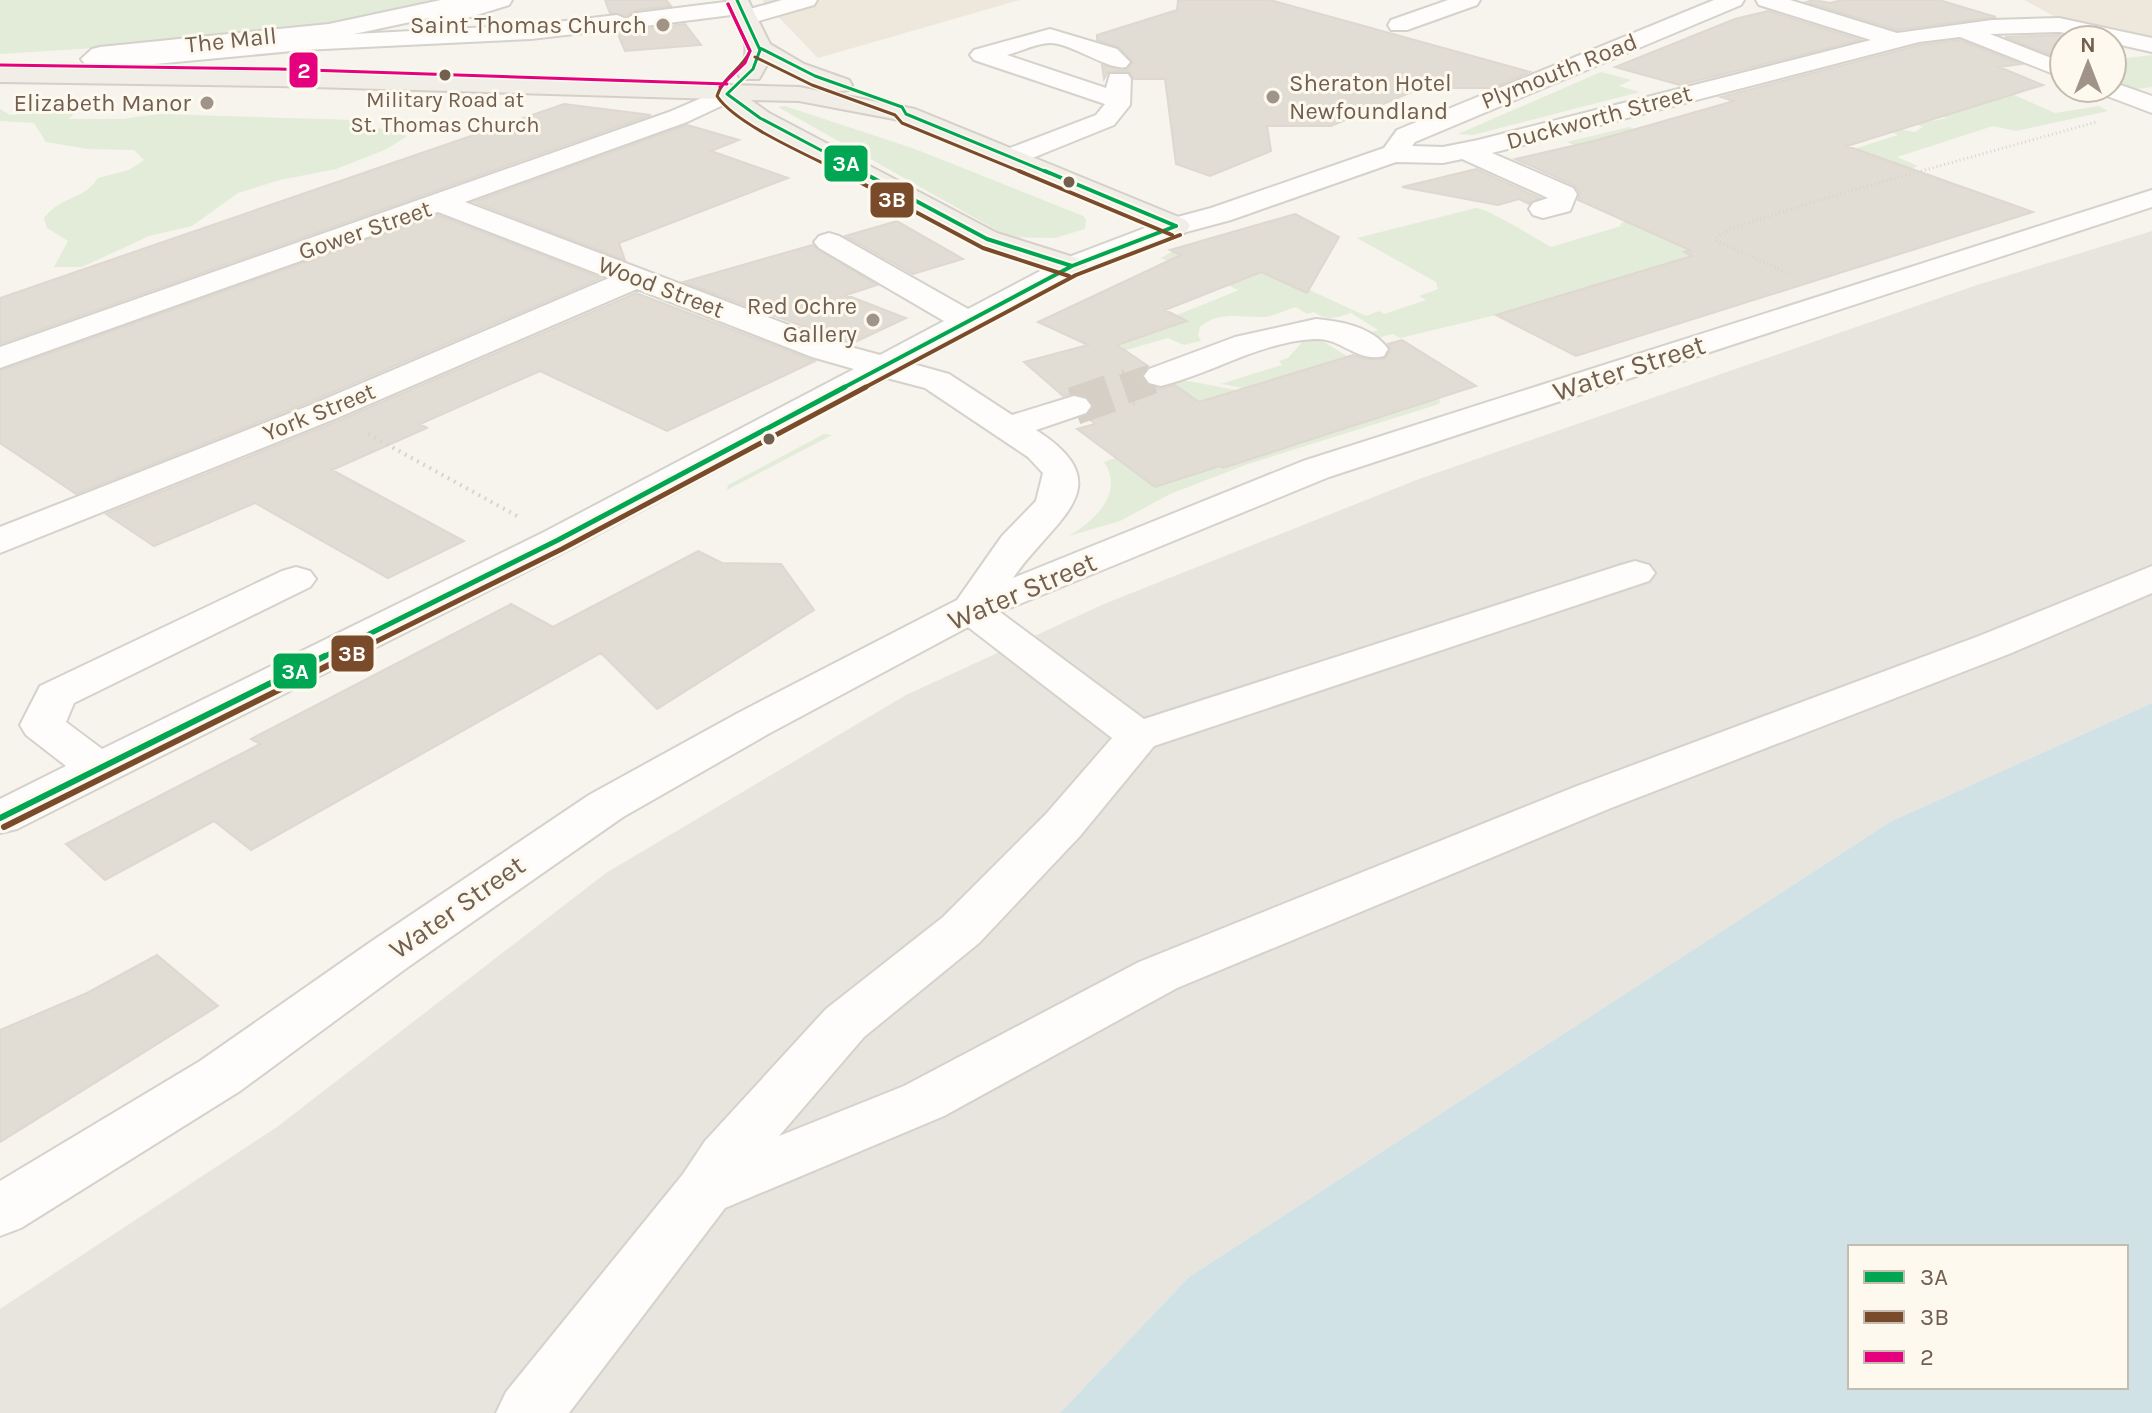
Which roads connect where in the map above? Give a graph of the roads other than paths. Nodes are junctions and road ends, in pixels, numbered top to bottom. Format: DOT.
graph roads {
  1 [pos="464,0"];
  2 [pos="501,0"];
  3 [pos="806,0"];
  4 [pos="1469,0"];
  5 [pos="1688,0"];
  6 [pos="1767,0"];
  7 [pos="1724,3"];
  8 [pos="2007,4"];
  9 [pos="742,8"];
  10 [pos="2140,21"];
  11 [pos="2033,24"];
  12 [pos="2119,24"];
  13 [pos="1399,25"];
  14 [pos="2048,26"];
  15 [pos="1959,30"];
  16 [pos="2128,39"];
  17 [pos="1895,40"];
  18 [pos="331,42"];
  19 [pos="2152,45"];
  20 [pos="760,48"];
  21 [pos="2048,65"];
  22 [pos="0,75"];
  23 [pos="278,79"];
  24 [pos="1118,80"];
  25 [pos="727,94"];
  26 [pos="2128,96"];
  27 [pos="2152,105"];
  28 [pos="906,114"];
  29 [pos="1466,151"];
  30 [pos="1393,154"];
  31 [pos="1011,157"];
  32 [pos="2152,198"];
  33 [pos="441,203"];
  34 [pos="1543,209"];
  35 [pos="1176,226"];
  36 [pos="829,242"];
  37 [pos="1072,266"];
  38 [pos="636,278"];
  39 [pos="967,321"];
  40 [pos="1372,349"];
  41 [pos="0,358"];
  42 [pos="882,366"];
  43 [pos="1161,376"];
  44 [pos="1449,395"];
  45 [pos="1074,406"];
  46 [pos="1482,415"];
  47 [pos="1009,427"];
  48 [pos="0,541"];
  49 [pos="1635,573"];
  50 [pos="2152,578"];
  51 [pos="296,579"];
  52 [pos="971,609"];
  53 [pos="1138,736"];
  54 [pos="98,769"];
  55 [pos="0,818"];
  56 [pos="704,1191"];
  57 [pos="0,1211"];
  58 [pos="529,1413"];
  1 -- 18 [label="street, The Mall"];
  2 -- 18 [label="street"];
  3 -- 9 [label="street"];
  4 -- 13 [label="street"];
  5 -- 7 [label="street"];
  6 -- 17 [label="street"];
  7 -- 30 [label="street, Plymouth Road"];
  8 -- 11 [label="street"];
  9 -- 18 [label="street"];
  9 -- 20 [label="main road"];
  10 -- 12 [label="street"];
  11 -- 14 [label="street, Duckworth Street"];
  11 -- 15 [label="street, Duckworth Street"];
  15 -- 17 [label="street, Duckworth Street"];
  15 -- 21 [label="street"];
  16 -- 19 [label="street"];
  17 -- 29 [label="street, Duckworth Street"];
  18 -- 23 [label="street"];
  20 -- 25 [label="main road"];
  20 -- 28 [label="main road"];
  22 -- 23 [label="main road"];
  23 -- 25 [label="main road"];
  24 -- 31 [label="street"];
  25 -- 28 [label="main road"];
  25 -- 33 [label="street, Gower Street"];
  25 -- 37 [label="main road"];
  26 -- 27 [label="street"];
  28 -- 31 [label="main road"];
  29 -- 30 [label="street, Duckworth Street"];
  29 -- 34 [label="street"];
  30 -- 35 [label="street, Duckworth Street"];
  31 -- 35 [label="main road"];
  32 -- 46 [label="street, Water Street"];
  33 -- 38 [label="street, Wood Street"];
  33 -- 41 [label="street, Gower Street"];
  35 -- 37 [label="street, Duckworth Street"];
  36 -- 39 [label="street"];
  37 -- 39 [label="street, Duckworth Street"];
  38 -- 42 [label="street, Wood Street"];
  38 -- 48 [label="street, York Street"];
  39 -- 42 [label="street, Duckworth Street"];
  40 -- 43 [label="street"];
  42 -- 47 [label="street, Wood Street"];
  42 -- 54 [label="street, Duckworth Street"];
  44 -- 46 [label="street"];
  45 -- 47 [label="street"];
  46 -- 52 [label="street, Water Street"];
  47 -- 52 [label="street, Wood Street"];
  49 -- 53 [label="street"];
  50 -- 56 [label="street"];
  51 -- 54 [label="street"];
  52 -- 53 [label="street"];
  52 -- 57 [label="street, Water Street"];
  53 -- 56 [label="street"];
  54 -- 55 [label="street, Duckworth Street"];
  56 -- 58 [label="street"];
}
